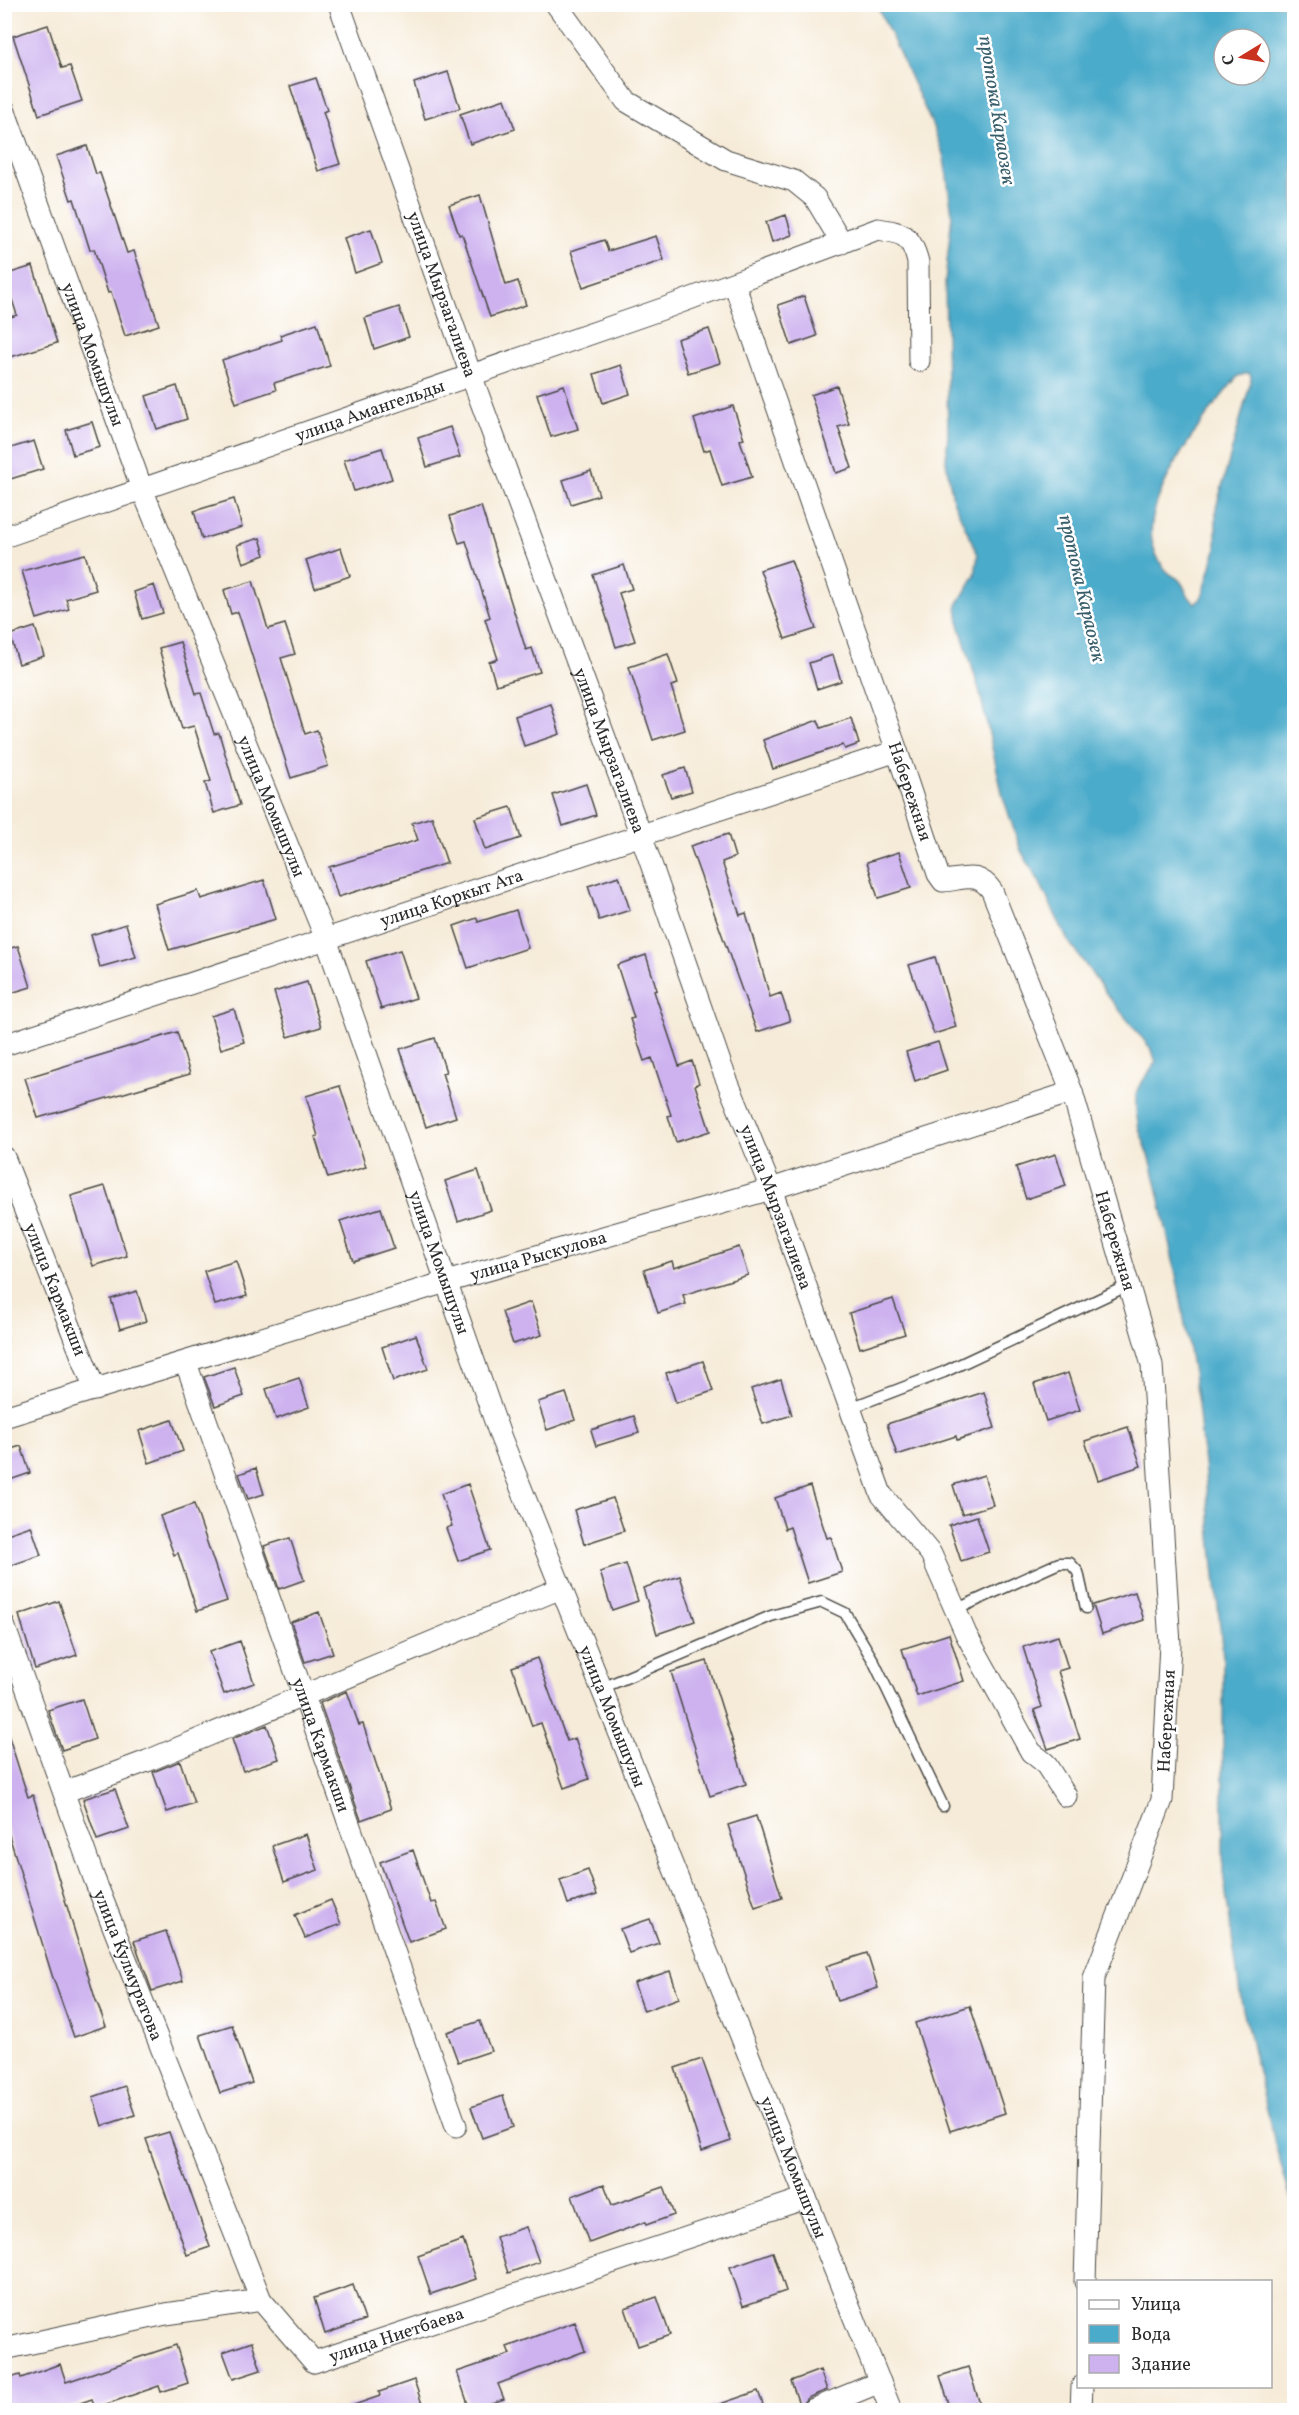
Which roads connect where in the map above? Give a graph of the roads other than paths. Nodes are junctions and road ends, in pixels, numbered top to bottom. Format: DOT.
graph roads {
  1 [pos="339,4"];
  2 [pos="555,4"];
  3 [pos="4,109"];
  4 [pos="9,138"];
  5 [pos="842,243"];
  6 [pos="734,283"];
  7 [pos="919,362"];
  8 [pos="471,375"];
  9 [pos="142,489"];
  10 [pos="4,537"];
  11 [pos="897,751"];
  12 [pos="641,836"];
  13 [pos="326,939"];
  14 [pos="4,1045"];
  15 [pos="1072,1092"];
  16 [pos="4,1156"];
  17 [pos="771,1189"];
  18 [pos="446,1282"];
  19 [pos="1129,1285"];
  20 [pos="186,1363"];
  21 [pos="95,1390"];
  22 [pos="850,1408"];
  23 [pos="4,1417"];
  24 [pos="561,1588"];
  25 [pos="1086,1608"];
  26 [pos="956,1610"];
  27 [pos="4,1625"];
  28 [pos="602,1688"];
  29 [pos="303,1694"];
  30 [pos="64,1792"];
  31 [pos="1066,1796"];
  32 [pos="943,1806"];
  33 [pos="456,2126"];
  34 [pos="806,2198"];
  35 [pos="1085,2280"];
  36 [pos="261,2300"];
  37 [pos="4,2349"];
  38 [pos="880,2382"];
  39 [pos="1082,2388"];
  40 [pos="812,2410"];
  41 [pos="891,2410"];
  42 [pos="1081,2410"];
  1 -- 8 [label="street, улица Мырзагалиева"];
  2 -- 5 [label="street"];
  3 -- 4 [label="street, улица Момышулы"];
  4 -- 9 [label="street, улица Момышулы"];
  5 -- 6 [label="street, улица Амангельды"];
  5 -- 7 [label="street, улица Амангельды"];
  6 -- 8 [label="street, улица Амангельды"];
  6 -- 11 [label="street, Набережная"];
  8 -- 9 [label="street, улица Амангельды"];
  8 -- 12 [label="street, улица Мырзагалиева"];
  9 -- 10 [label="street, улица Амангельды"];
  9 -- 13 [label="street, улица Момышулы"];
  11 -- 12 [label="street, улица Коркыт Ата"];
  11 -- 15 [label="street, Набережная"];
  12 -- 13 [label="street, улица Коркыт Ата"];
  12 -- 17 [label="street, улица Мырзагалиева"];
  13 -- 14 [label="street, улица Коркыт Ата"];
  13 -- 18 [label="street, улица Момышулы"];
  15 -- 17 [label="street, улица Рыскулова"];
  15 -- 19 [label="street, Набережная"];
  16 -- 21 [label="street, улица Кармакши"];
  17 -- 18 [label="street, улица Рыскулова"];
  17 -- 22 [label="street, улица Мырзагалиева"];
  18 -- 20 [label="street, улица Рыскулова"];
  18 -- 24 [label="street, улица Момышулы"];
  19 -- 22 [label="lane"];
  19 -- 35 [label="street, Набережная"];
  20 -- 21 [label="street, улица Рыскулова"];
  20 -- 29 [label="street, улица Кармакши"];
  21 -- 23 [label="street, улица Рыскулова"];
  22 -- 26 [label="street, улица Мырзагалиева"];
  24 -- 28 [label="street, улица Момышулы"];
  24 -- 29 [label="street"];
  25 -- 26 [label="lane"];
  26 -- 31 [label="street, улица Мырзагалиева"];
  27 -- 30 [label="street, улица Кулмуратова"];
  28 -- 32 [label="lane"];
  28 -- 34 [label="street, улица Момышулы"];
  29 -- 30 [label="street"];
  29 -- 33 [label="street, улица Кармакши"];
  30 -- 36 [label="street, улица Кулмуратова"];
  34 -- 36 [label="street, улица Ниетбаева"];
  34 -- 38 [label="street, улица Момышулы"];
  36 -- 37 [label="street"];
  38 -- 40 [label="street"];
  38 -- 41 [label="street, улица Момышулы"];
  39 -- 42 [label="street"];
}
